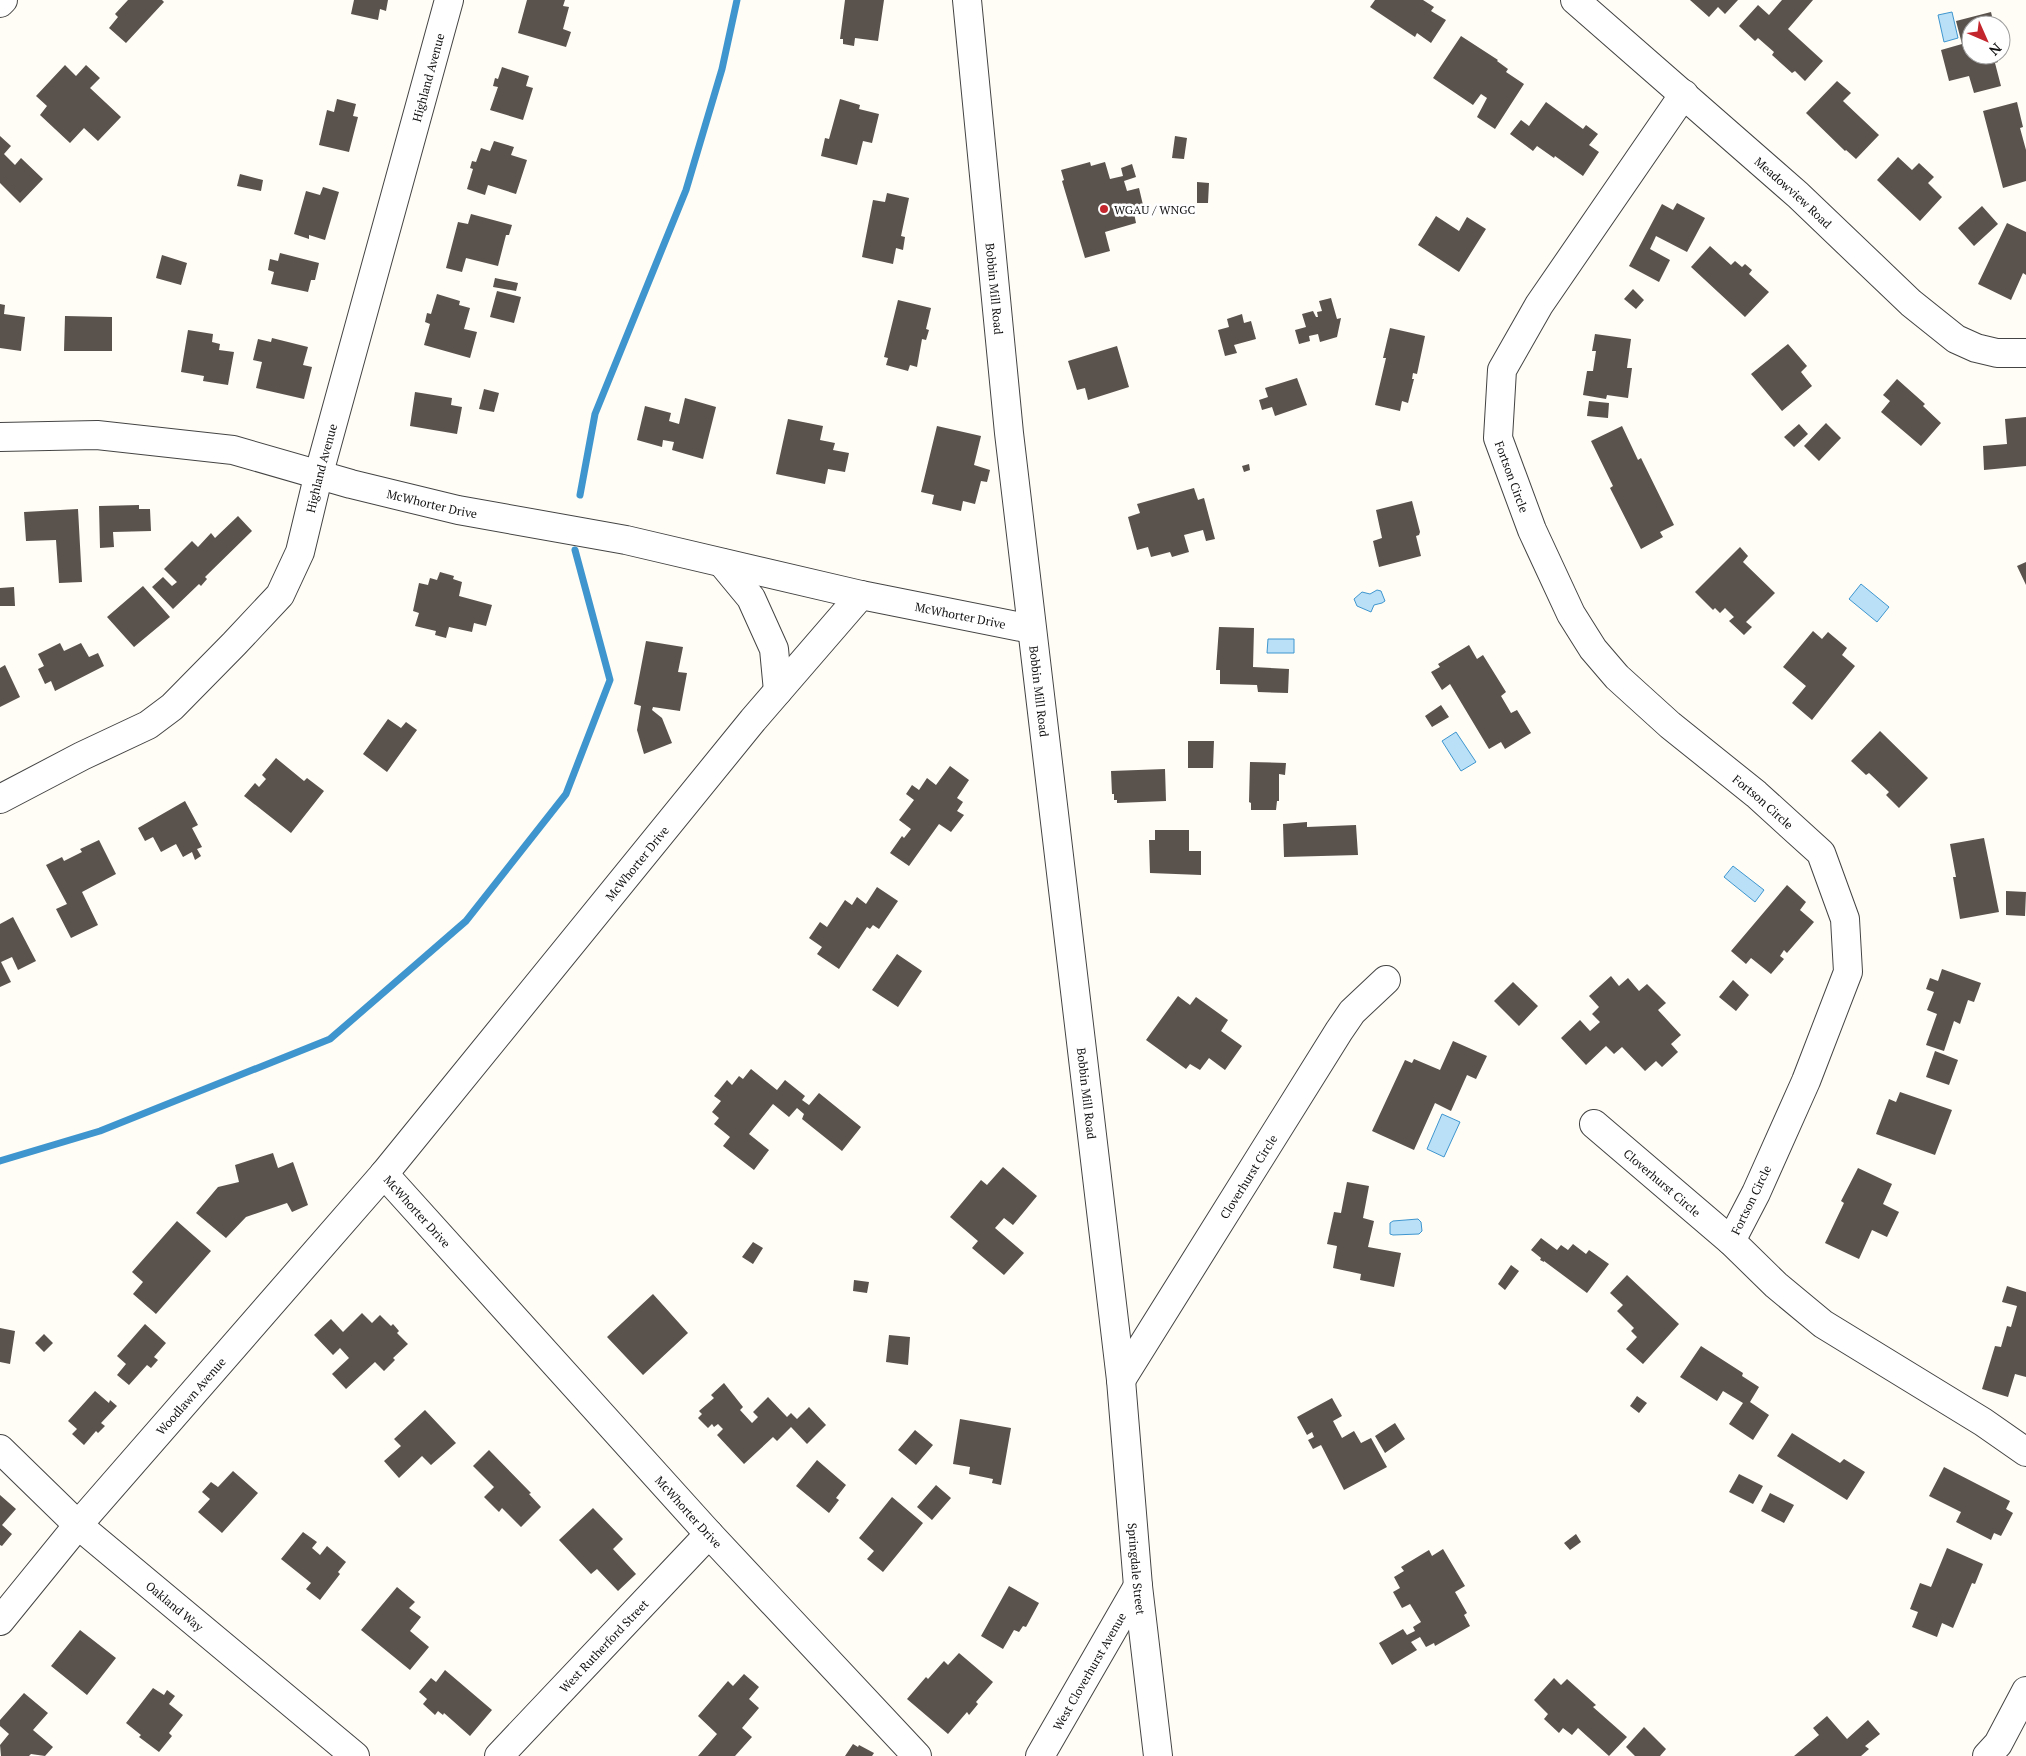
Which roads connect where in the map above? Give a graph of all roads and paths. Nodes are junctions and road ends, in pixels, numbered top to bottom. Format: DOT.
graph roads {
  1 [pos="3,0"];
  2 [pos="449,0"];
  3 [pos="967,0"];
  4 [pos="1575,0"];
  5 [pos="0,3"];
  6 [pos="1684,94"];
  7 [pos="2026,353"];
  8 [pos="0,437"];
  9 [pos="319,473"];
  10 [pos="722,563"];
  11 [pos="861,595"];
  12 [pos="1031,629"];
  13 [pos="778,691"];
  14 [pos="0,798"];
  15 [pos="1386,980"];
  16 [pos="1594,1124"];
  17 [pos="384,1174"];
  18 [pos="1731,1241"];
  19 [pos="1121,1380"];
  20 [pos="0,1449"];
  21 [pos="2026,1452"];
  22 [pos="78,1525"];
  23 [pos="709,1534"];
  24 [pos="1138,1586"];
  25 [pos="0,1621"];
  26 [pos="2026,1691"];
  27 [pos="355,1756"];
  28 [pos="498,1756"];
  29 [pos="917,1756"];
  30 [pos="1040,1756"];
  31 [pos="1158,1756"];
  32 [pos="1987,1756"];
  1 -- 5 [label="street"];
  2 -- 9 [label="street, Highland Avenue"];
  3 -- 12 [label="street, Bobbin Mill Road"];
  4 -- 6 [label="street, Meadowview Road"];
  6 -- 7 [label="street, Meadowview Road"];
  6 -- 18 [label="street, Fortson Circle"];
  8 -- 9 [label="street, McWhorter Drive"];
  9 -- 10 [label="street, McWhorter Drive"];
  9 -- 14 [label="street, Highland Avenue"];
  10 -- 11 [label="street, McWhorter Drive"];
  10 -- 13 [label="street"];
  11 -- 12 [label="street, McWhorter Drive"];
  11 -- 13 [label="street, McWhorter Drive"];
  12 -- 19 [label="street, Bobbin Mill Road"];
  13 -- 17 [label="street, McWhorter Drive"];
  15 -- 19 [label="street, Cloverhurst Circle"];
  16 -- 18 [label="street, Cloverhurst Circle"];
  17 -- 22 [label="street, Woodlawn Avenue"];
  17 -- 23 [label="street, McWhorter Drive"];
  18 -- 21 [label="street, Fortson Circle"];
  19 -- 24 [label="street, Springdale Street"];
  20 -- 22 [label="street, Oakland Way"];
  22 -- 25 [label="street, Woodlawn Avenue"];
  22 -- 27 [label="street, Oakland Way"];
  23 -- 28 [label="street, West Rutherford Street"];
  23 -- 29 [label="street, McWhorter Drive"];
  24 -- 30 [label="street, West Cloverhurst Avenue"];
  24 -- 31 [label="street, Springdale Street"];
  26 -- 32 [label="street"];
}
